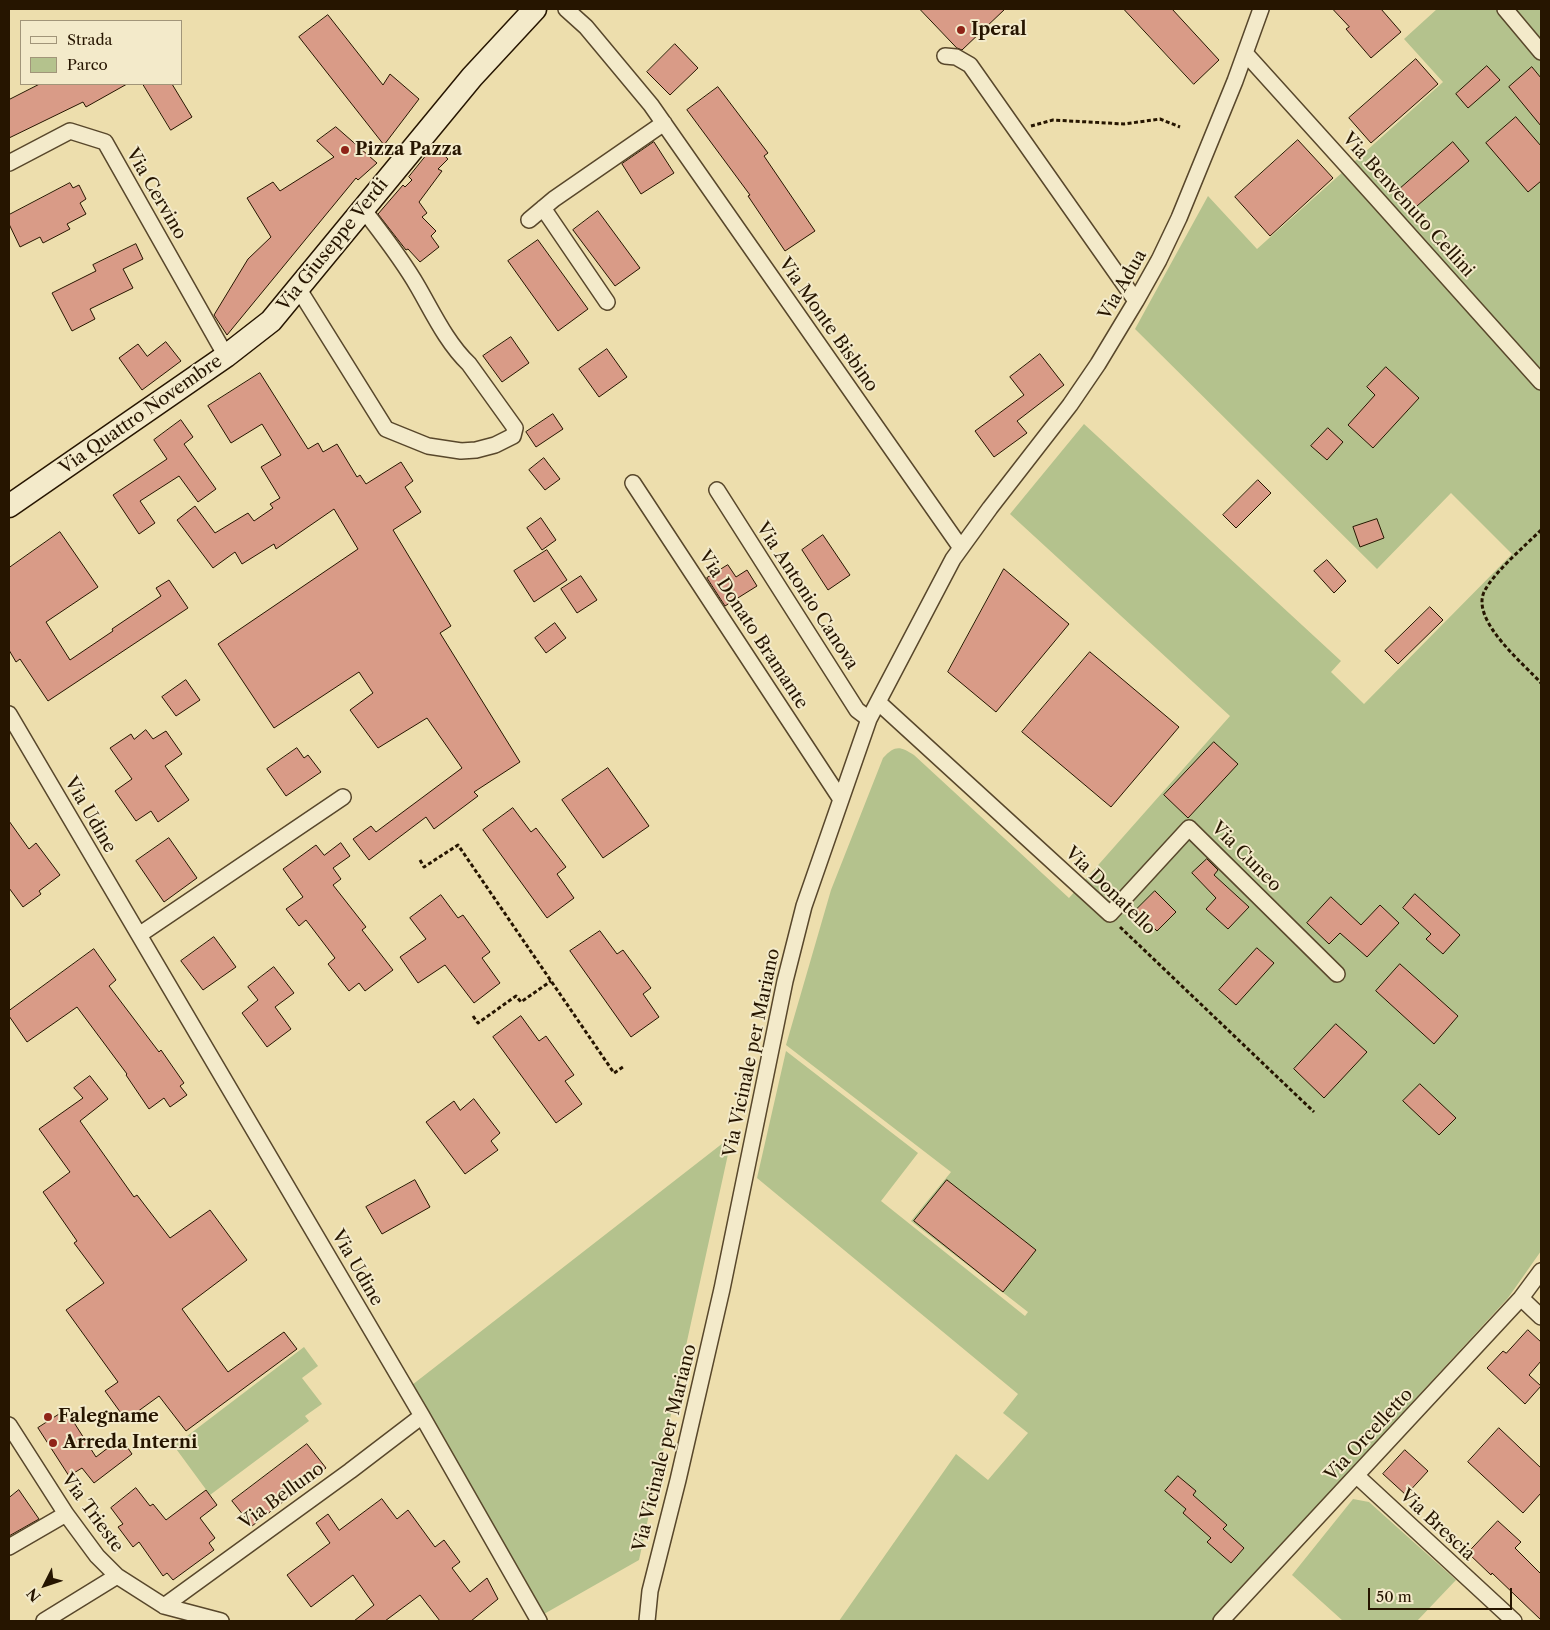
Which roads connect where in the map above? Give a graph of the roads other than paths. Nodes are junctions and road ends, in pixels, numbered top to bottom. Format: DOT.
graph roads {
  1 [pos="523,9"];
  2 [pos="536,9"];
  3 [pos="566,9"];
  4 [pos="1261,9"];
  5 [pos="1505,9"];
  6 [pos="1541,52"];
  7 [pos="1246,54"];
  8 [pos="945,56"];
  9 [pos="472,77"];
  10 [pos="664,123"];
  11 [pos="9,163"];
  12 [pos="543,208"];
  13 [pos="363,209"];
  14 [pos="528,220"];
  15 [pos="298,288"];
  16 [pos="607,302"];
  17 [pos="1136,302"];
  18 [pos="271,321"];
  19 [pos="226,356"];
  20 [pos="1541,382"];
  21 [pos="633,483"];
  22 [pos="717,490"];
  23 [pos="9,506"];
  24 [pos="961,548"];
  25 [pos="878,702"];
  26 [pos="9,714"];
  27 [pos="869,719"];
  28 [pos="343,797"];
  29 [pos="840,798"];
  30 [pos="1110,914"];
  31 [pos="139,935"];
  32 [pos="1337,974"];
  33 [pos="1541,1271"];
  34 [pos="1521,1298"];
  35 [pos="1541,1317"];
  36 [pos="422,1416"];
  37 [pos="9,1425"];
  38 [pos="1357,1476"];
  39 [pos="66,1514"];
  40 [pos="9,1547"];
  41 [pos="117,1576"];
  42 [pos="650,1591"];
  43 [pos="164,1606"];
  44 [pos="44,1621"];
  45 [pos="221,1621"];
  46 [pos="539,1621"];
  47 [pos="636,1621"];
  48 [pos="648,1621"];
  49 [pos="1221,1621"];
  50 [pos="1514,1621"];
  1 -- 9 [label="main road, Via Giuseppe Verdi"];
  2 -- 9 [label="main road, Via Giuseppe Verdi"];
  3 -- 10 [label="street, Via Monte Bisbino"];
  4 -- 7 [label="street, Via Adua"];
  5 -- 6 [label="street"];
  7 -- 17 [label="street, Via Adua"];
  7 -- 20 [label="street, Via Benvenuto Cellini"];
  8 -- 17 [label="street"];
  9 -- 13 [label="main road, Via Giuseppe Verdi"];
  10 -- 12 [label="street"];
  10 -- 24 [label="street, Via Monte Bisbino"];
  11 -- 19 [label="street, Via Cervino"];
  12 -- 14 [label="street"];
  12 -- 16 [label="street"];
  13 -- 15 [label="main road, Via Giuseppe Verdi"];
  13 -- 15 [label="street"];
  15 -- 18 [label="main road, Via Giuseppe Verdi"];
  17 -- 24 [label="street, Via Adua"];
  18 -- 19 [label="main road, Via Quattro Novembre"];
  19 -- 23 [label="main road, Via Quattro Novembre"];
  21 -- 29 [label="street, Via Donato Bramante"];
  22 -- 27 [label="street, Via Antonio Canova"];
  24 -- 25 [label="street, Via Vicinale per Mariano"];
  25 -- 27 [label="street, Via Vicinale per Mariano"];
  25 -- 30 [label="street, Via Donatello"];
  26 -- 31 [label="street, Via Udine"];
  27 -- 29 [label="street, Via Vicinale per Mariano"];
  28 -- 31 [label="street"];
  29 -- 42 [label="street, Via Vicinale per Mariano"];
  30 -- 32 [label="street, Via Cuneo"];
  31 -- 36 [label="street, Via Udine"];
  33 -- 34 [label="street, Via Orcelletto"];
  34 -- 35 [label="street"];
  34 -- 38 [label="street, Via Orcelletto"];
  36 -- 43 [label="street, Via Belluno"];
  36 -- 46 [label="street, Via Udine"];
  37 -- 39 [label="street, Via Trieste"];
  38 -- 49 [label="street, Via Orcelletto"];
  38 -- 50 [label="street, Via Brescia"];
  39 -- 40 [label="street"];
  39 -- 41 [label="street, Via Trieste"];
  41 -- 43 [label="street, Via Trieste"];
  41 -- 44 [label="street"];
  42 -- 47 [label="street"];
  42 -- 48 [label="street"];
  43 -- 45 [label="street, Via Trieste"];
}
